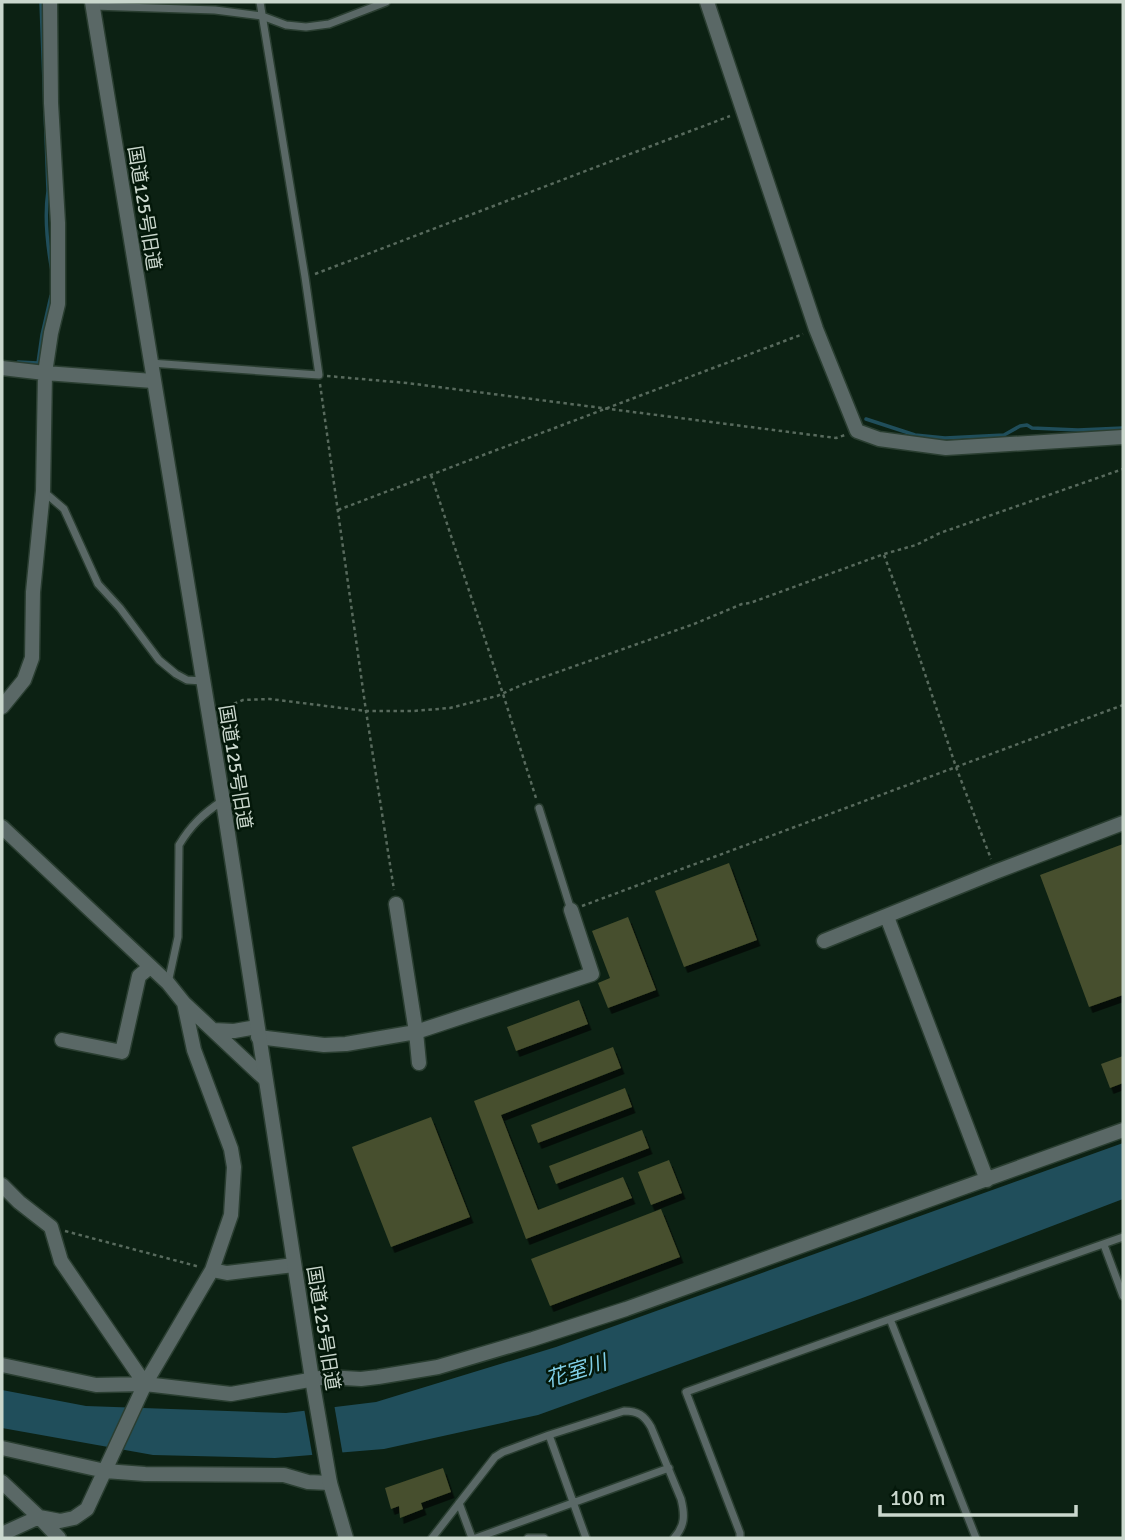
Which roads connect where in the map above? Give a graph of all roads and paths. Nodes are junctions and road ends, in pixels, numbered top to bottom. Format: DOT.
graph roads {
  1 [pos="50,2"];
  2 [pos="260,2"];
  3 [pos="386,2"];
  4 [pos="707,2"];
  5 [pos="92,4"];
  6 [pos="262,16"];
  7 [pos="744,111"];
  8 [pos="305,277"];
  9 [pos="816,330"];
  10 [pos="150,362"];
  11 [pos="2,368"];
  12 [pos="45,373"];
  13 [pos="319,375"];
  14 [pos="153,380"];
  15 [pos="607,407"];
  16 [pos="857,431"];
  17 [pos="1123,437"];
  18 [pos="1123,470"];
  19 [pos="431,475"];
  20 [pos="43,491"];
  21 [pos="338,510"];
  22 [pos="884,554"];
  23 [pos="203,681"];
  24 [pos="503,694"];
  25 [pos="1123,705"];
  26 [pos="2,707"];
  27 [pos="366,711"];
  28 [pos="208,715"];
  29 [pos="956,767"];
  30 [pos="223,801"];
  31 [pos="539,808"];
  32 [pos="1123,823"];
  33 [pos="2,827"];
  34 [pos="995,872"];
  35 [pos="396,904"];
  36 [pos="571,910"];
  37 [pos="887,918"];
  38 [pos="824,941"];
  39 [pos="150,967"];
  40 [pos="168,984"];
  41 [pos="184,1003"];
  42 [pos="213,1030"];
  43 [pos="258,1032"];
  44 [pos="416,1032"];
  45 [pos="62,1040"];
  46 [pos="419,1063"];
  47 [pos="265,1079"];
  48 [pos="1123,1130"];
  49 [pos="987,1180"];
  50 [pos="2,1185"];
  51 [pos="51,1227"];
  52 [pos="1123,1237"];
  53 [pos="1104,1245"];
  54 [pos="295,1265"];
  55 [pos="212,1270"];
  56 [pos="1123,1296"];
  57 [pos="890,1319"];
  58 [pos="2,1365"];
  59 [pos="314,1386"];
  60 [pos="142,1390"];
  61 [pos="549,1436"];
  62 [pos="2,1448"];
  63 [pos="108,1464"];
  64 [pos="668,1468"];
  65 [pos="2,1482"];
  66 [pos="330,1483"];
  67 [pos="459,1503"];
  68 [pos="573,1503"];
  69 [pos="39,1517"];
  70 [pos="2,1535"];
  71 [pos="59,1538"];
  72 [pos="346,1538"];
  73 [pos="432,1538"];
  74 [pos="474,1538"];
  75 [pos="528,1538"];
  76 [pos="544,1538"];
  77 [pos="586,1538"];
  78 [pos="674,1538"];
  79 [pos="740,1538"];
  80 [pos="976,1538"];
  1 -- 12 [label="street"];
  2 -- 6 [label="lane"];
  3 -- 6 [label="lane"];
  4 -- 7 [label="street"];
  5 -- 6 [label="lane"];
  5 -- 10 [label="street, 国道125号旧道"];
  6 -- 8 [label="lane"];
  7 -- 8 [label="path"];
  7 -- 9 [label="street"];
  8 -- 13 [label="lane"];
  9 -- 15 [label="path"];
  9 -- 16 [label="street"];
  10 -- 13 [label="lane"];
  10 -- 14 [label="street, 国道125号旧道"];
  11 -- 12 [label="street"];
  12 -- 14 [label="street"];
  12 -- 20 [label="street"];
  13 -- 15 [label="path"];
  13 -- 21 [label="path"];
  14 -- 23 [label="street, 国道125号旧道"];
  15 -- 16 [label="path"];
  15 -- 19 [label="path"];
  16 -- 17 [label="street"];
  18 -- 22 [label="path"];
  19 -- 21 [label="path"];
  19 -- 24 [label="path"];
  20 -- 23 [label="lane"];
  20 -- 26 [label="street"];
  21 -- 27 [label="path"];
  22 -- 24 [label="path"];
  22 -- 29 [label="path"];
  23 -- 28 [label="street, 国道125号旧道"];
  24 -- 27 [label="path"];
  24 -- 31 [label="path"];
  25 -- 29 [label="path"];
  27 -- 28 [label="path"];
  27 -- 35 [label="path"];
  28 -- 30 [label="street, 国道125号旧道"];
  29 -- 34 [label="path"];
  29 -- 36 [label="path"];
  30 -- 40 [label="lane"];
  30 -- 43 [label="street, 国道125号旧道"];
  31 -- 36 [label="lane"];
  32 -- 34 [label="street"];
  33 -- 39 [label="street"];
  34 -- 37 [label="street"];
  35 -- 44 [label="street"];
  36 -- 44 [label="street"];
  37 -- 38 [label="street"];
  37 -- 49 [label="street"];
  39 -- 40 [label="street"];
  39 -- 45 [label="street"];
  40 -- 41 [label="street"];
  41 -- 42 [label="street"];
  41 -- 55 [label="street"];
  42 -- 43 [label="street"];
  42 -- 47 [label="street"];
  43 -- 44 [label="street"];
  43 -- 47 [label="street, 国道125号旧道"];
  44 -- 46 [label="street"];
  47 -- 54 [label="street, 国道125号旧道"];
  48 -- 49 [label="street"];
  49 -- 59 [label="street"];
  50 -- 51 [label="street"];
  51 -- 55 [label="path"];
  51 -- 60 [label="street"];
  52 -- 53 [label="lane"];
  53 -- 56 [label="lane"];
  53 -- 57 [label="lane"];
  54 -- 55 [label="street"];
  54 -- 59 [label="street, 国道125号旧道"];
  55 -- 60 [label="street"];
  57 -- 79 [label="lane"];
  57 -- 80 [label="lane"];
  58 -- 60 [label="street"];
  59 -- 60 [label="street"];
  59 -- 66 [label="street, 国道125号旧道"];
  60 -- 63 [label="street"];
  61 -- 64 [label="lane"];
  61 -- 67 [label="lane"];
  61 -- 68 [label="lane"];
  62 -- 63 [label="street"];
  63 -- 66 [label="street"];
  63 -- 69 [label="street"];
  64 -- 68 [label="lane"];
  64 -- 78 [label="lane"];
  65 -- 69 [label="street"];
  66 -- 72 [label="street, 国道125号旧道"];
  67 -- 73 [label="lane"];
  67 -- 74 [label="lane"];
  68 -- 74 [label="lane"];
  68 -- 77 [label="lane"];
  69 -- 70 [label="street"];
  69 -- 71 [label="street"];
  75 -- 76 [label="lane"];
}
